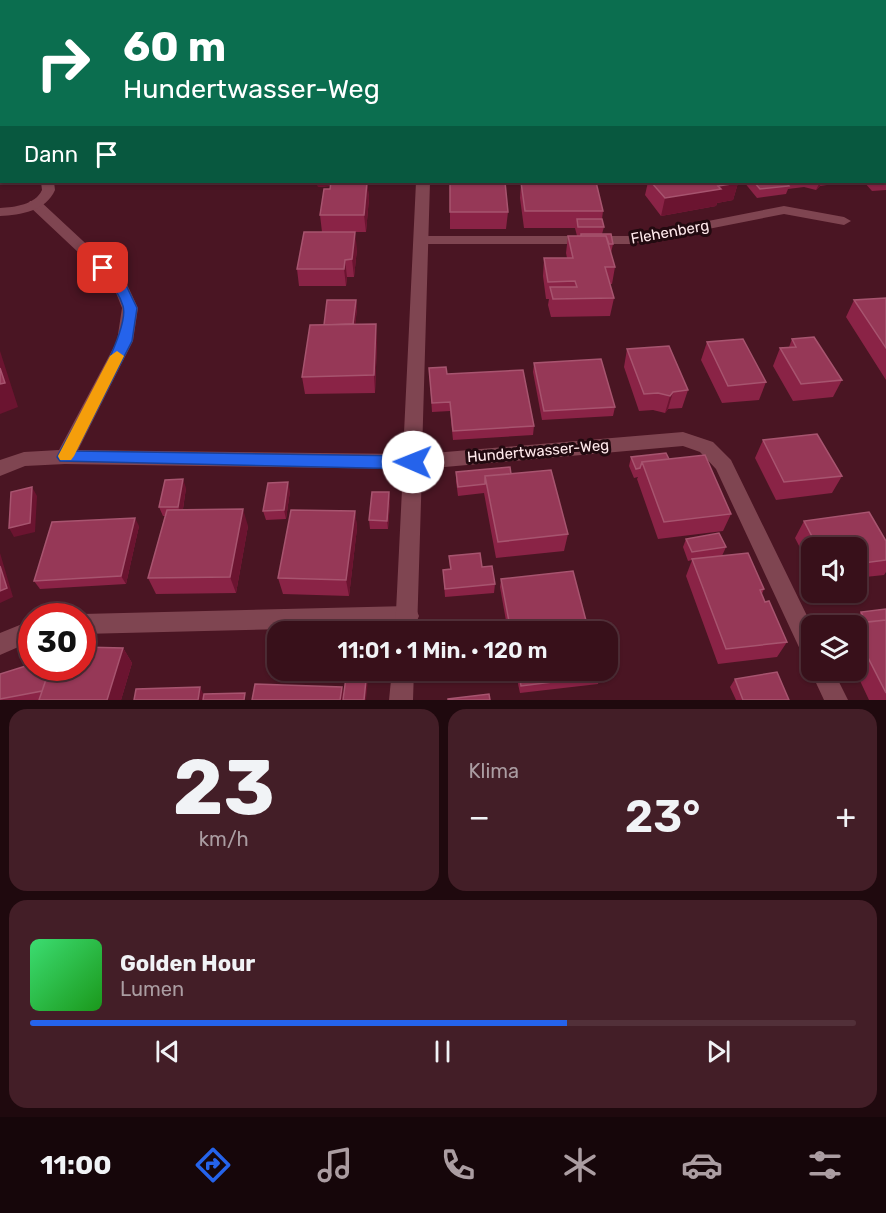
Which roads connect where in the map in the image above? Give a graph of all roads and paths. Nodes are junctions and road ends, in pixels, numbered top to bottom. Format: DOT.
graph roads {
  1 [pos="47,183"];
  2 [pos="423,183"];
  3 [pos="35,204"];
  4 [pos="0,212"];
  5 [pos="844,221"];
  6 [pos="422,240"];
  7 [pos="65,457"];
  8 [pos="413,462"];
  9 [pos="0,468"];
  10 [pos="407,621"];
  11 [pos="96,624"];
  12 [pos="267,624"];
  13 [pos="801,627"];
  14 [pos="18,636"];
  15 [pos="0,644"];
  16 [pos="402,681"];
  17 [pos="826,681"];
  18 [pos="401,700"];
  19 [pos="836,700"];
  1 -- 3 [label="street"];
  2 -- 6 [label="street"];
  3 -- 4 [label="street"];
  3 -- 7 [label="street"];
  5 -- 6 [label="street, Flehenberg"];
  6 -- 8 [label="street"];
  7 -- 8 [label="street, Hundertwasser-Weg"];
  7 -- 9 [label="street, Hundertwasser-Weg"];
  8 -- 10 [label="street"];
  8 -- 13 [label="street, Hundertwasser-Weg"];
  11 -- 12 [label="street"];
  14 -- 15 [label="street"];
  16 -- 18 [label="street"];
  17 -- 19 [label="street"];
}
